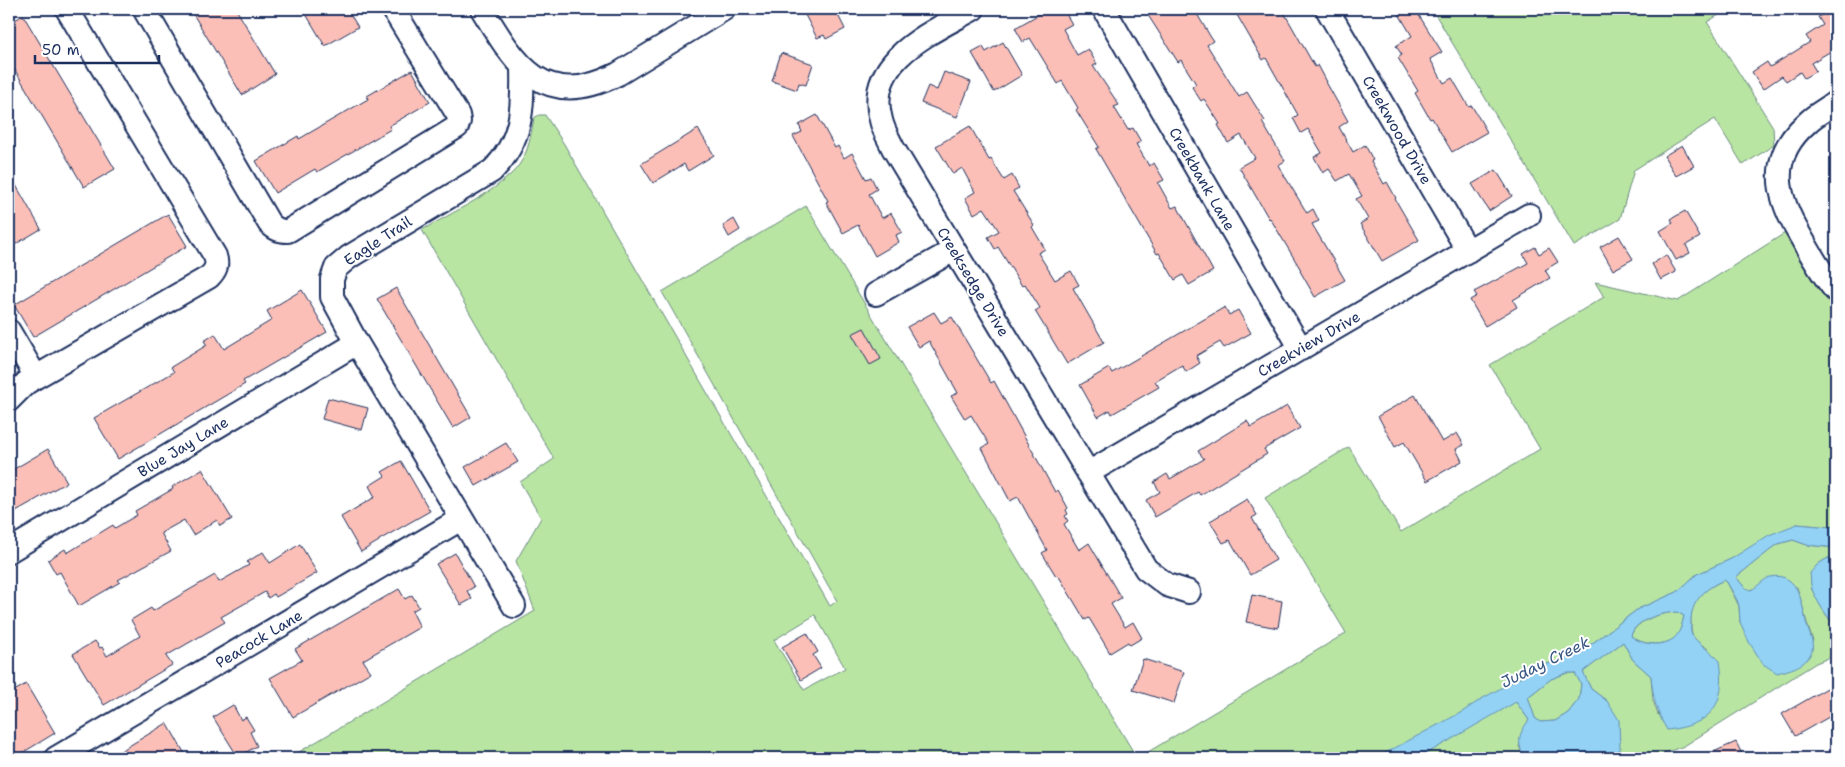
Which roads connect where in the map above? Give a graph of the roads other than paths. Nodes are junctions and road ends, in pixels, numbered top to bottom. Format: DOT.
graph roads {
  1 [pos="67,9"];
  2 [pos="144,9"];
  3 [pos="394,9"];
  4 [pos="482,9"];
  5 [pos="724,9"];
  6 [pos="973,9"];
  7 [pos="1104,9"];
  8 [pos="1327,9"];
  9 [pos="528,72"];
  10 [pos="1836,102"];
  11 [pos="1530,215"];
  12 [pos="954,250"];
  13 [pos="1468,251"];
  14 [pos="1836,291"];
  15 [pos="876,294"];
  16 [pos="9,331"];
  17 [pos="357,343"];
  18 [pos="1301,349"];
  19 [pos="36,377"];
  20 [pos="9,400"];
  21 [pos="1088,473"];
  22 [pos="462,519"];
  23 [pos="9,551"];
  24 [pos="1189,592"];
  25 [pos="514,606"];
  26 [pos="56,758"];
  1 -- 19 [label="street"];
  2 -- 3 [label="street"];
  4 -- 9 [label="street"];
  5 -- 9 [label="street"];
  6 -- 12 [label="street, Creeksedge Drive"];
  7 -- 18 [label="street, Creekbank Lane"];
  8 -- 13 [label="street, Creekwood Drive"];
  9 -- 17 [label="street, Eagle Trail"];
  10 -- 14 [label="street"];
  11 -- 13 [label="street, Creekview Drive"];
  12 -- 15 [label="street"];
  12 -- 21 [label="street, Creeksedge Drive"];
  13 -- 18 [label="street, Creekview Drive"];
  16 -- 19 [label="street"];
  17 -- 22 [label="street, Eagle Trail"];
  17 -- 23 [label="street, Blue Jay Lane"];
  18 -- 21 [label="street, Creekview Drive"];
  19 -- 20 [label="street"];
  21 -- 24 [label="street, Creeksedge Drive"];
  22 -- 25 [label="street, Eagle Trail"];
  22 -- 26 [label="street, Peacock Lane"];
}
